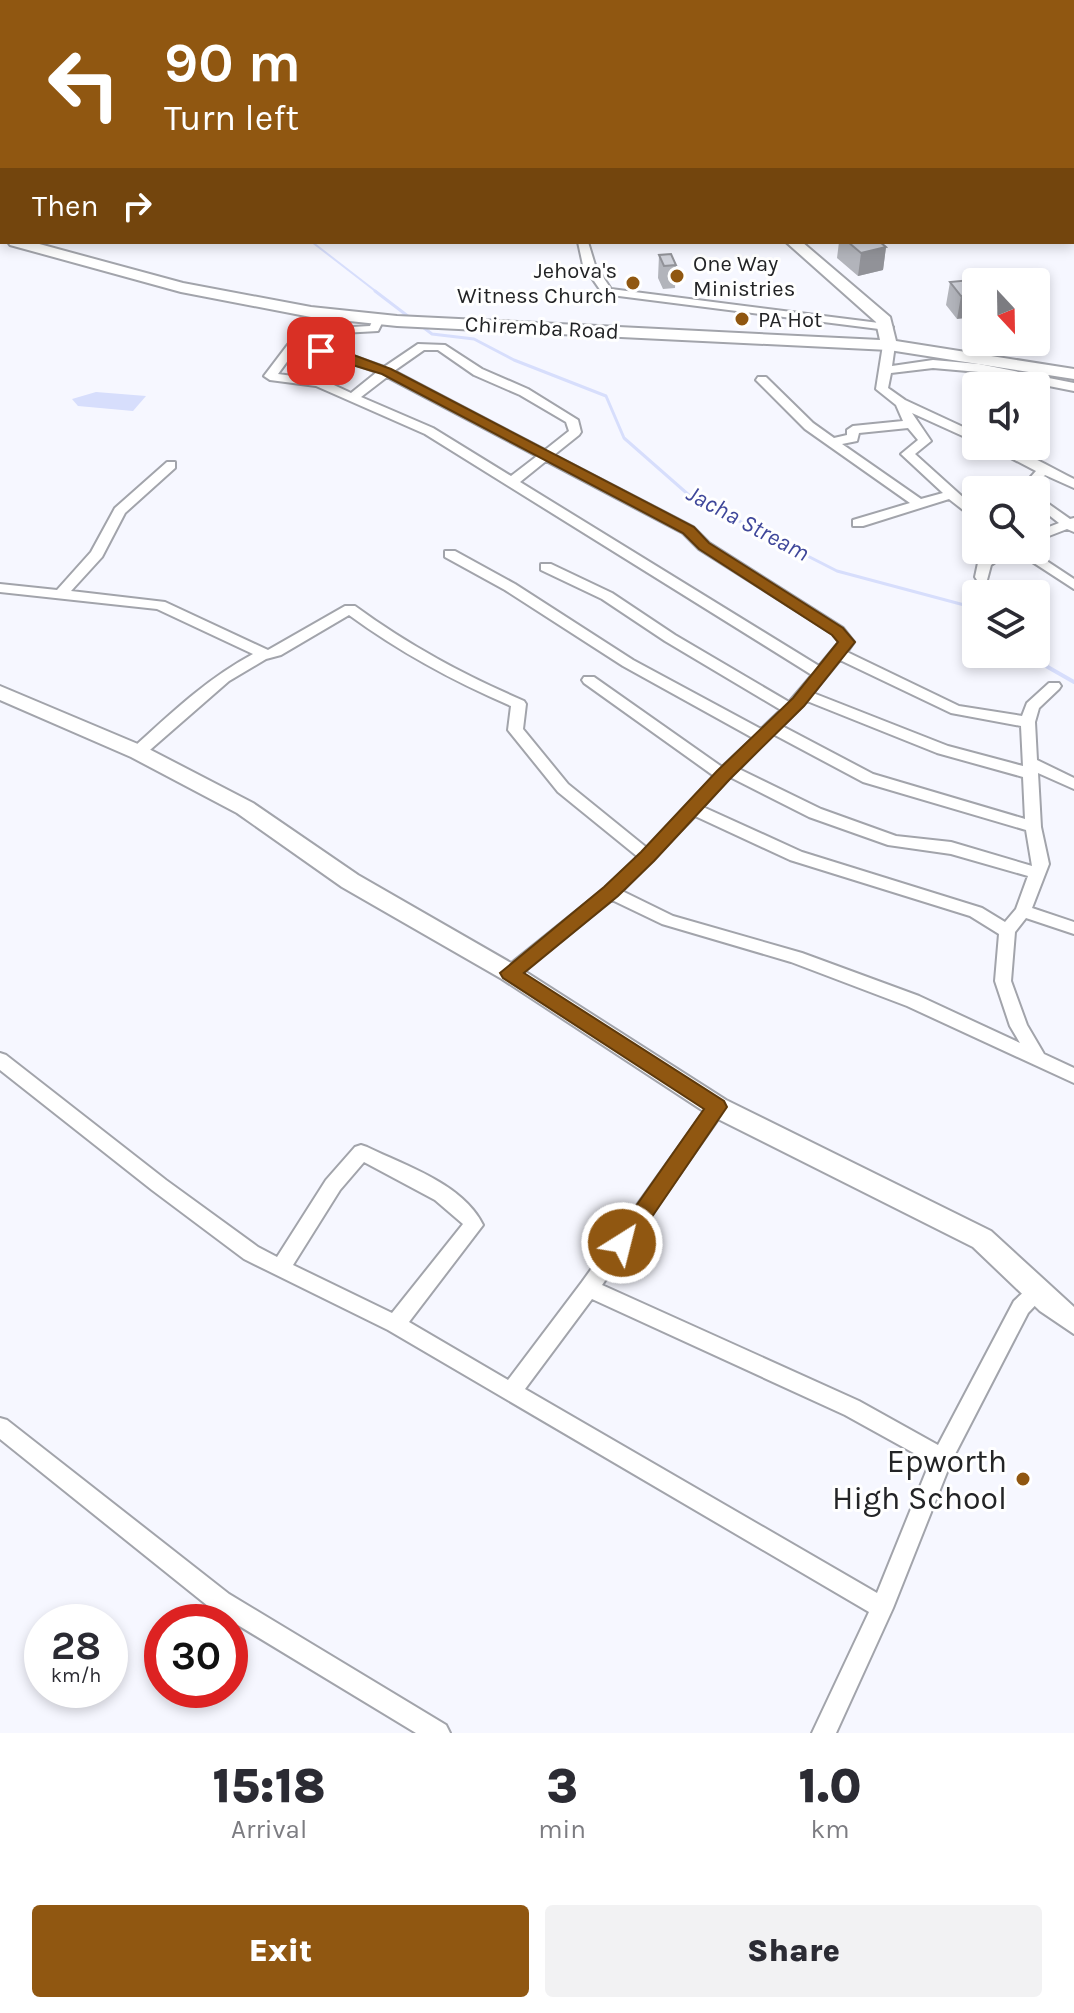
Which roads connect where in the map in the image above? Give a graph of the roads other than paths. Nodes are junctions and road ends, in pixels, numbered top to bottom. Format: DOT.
graph roads {
  1 [pos="23,244"];
  2 [pos="584,244"];
  3 [pos="795,244"];
  4 [pos="378,319"];
  5 [pos="887,327"];
  6 [pos="292,344"];
  7 [pos="889,345"];
  8 [pos="885,370"];
  9 [pos="387,372"];
  10 [pos="1074,374"];
  11 [pos="762,380"];
  12 [pos="1074,387"];
  13 [pos="353,397"];
  14 [pos="901,403"];
  15 [pos="911,424"];
  16 [pos="962,431"];
  17 [pos="831,442"];
  18 [pos="546,455"];
  19 [pos="1024,460"];
  20 [pos="171,465"];
  21 [pos="1044,469"];
  22 [pos="1038,476"];
  23 [pos="513,481"];
  24 [pos="1074,484"];
  25 [pos="949,495"];
  26 [pos="921,505"];
  27 [pos="962,505"];
  28 [pos="1050,509"];
  29 [pos="858,523"];
  30 [pos="1072,524"];
  31 [pos="1050,532"];
  32 [pos="450,554"];
  33 [pos="985,564"];
  34 [pos="1042,564"];
  35 [pos="546,567"];
  36 [pos="982,577"];
  37 [pos="1074,585"];
  38 [pos="0,588"];
  39 [pos="61,594"];
  40 [pos="263,653"];
  41 [pos="840,654"];
  42 [pos="820,673"];
  43 [pos="589,680"];
  44 [pos="1054,686"];
  45 [pos="0,692"];
  46 [pos="805,695"];
  47 [pos="791,710"];
  48 [pos="1028,722"];
  49 [pos="768,733"];
  50 [pos="138,752"];
  51 [pos="1029,768"];
  52 [pos="726,772"];
  53 [pos="1074,784"];
  54 [pos="694,809"];
  55 [pos="1033,827"];
  56 [pos="648,857"];
  57 [pos="1038,873"];
  58 [pos="611,892"];
  59 [pos="1023,911"];
  60 [pos="1074,928"];
  61 [pos="1007,931"];
  62 [pos="510,973"];
  63 [pos="1036,1056"];
  64 [pos="0,1060"];
  65 [pos="1074,1076"];
  66 [pos="717,1107"];
  67 [pos="281,1267"];
  68 [pos="589,1288"];
  69 [pos="1037,1293"];
  70 [pos="1074,1322"];
  71 [pos="395,1324"];
  72 [pos="511,1392"];
  73 [pos="0,1427"];
  74 [pos="942,1458"];
  75 [pos="882,1608"];
  76 [pos="438,1733"];
  77 [pos="824,1733"];
  1 -- 4 [label="street, Chiremba Road"];
  2 -- 5 [label="street"];
  3 -- 5 [label="street"];
  4 -- 6 [label="street"];
  4 -- 7 [label="street, Chiremba Road"];
  5 -- 7 [label="street"];
  6 -- 9 [label="street"];
  6 -- 13 [label="street"];
  7 -- 8 [label="street"];
  7 -- 10 [label="street, Chiremba Road"];
  8 -- 12 [label="street"];
  8 -- 14 [label="street"];
  9 -- 13 [label="street"];
  9 -- 18 [label="street"];
  9 -- 18 [label="street"];
  11 -- 17 [label="street"];
  13 -- 23 [label="street"];
  14 -- 15 [label="street"];
  14 -- 16 [label="street"];
  15 -- 17 [label="street"];
  15 -- 25 [label="street"];
  17 -- 26 [label="street"];
  18 -- 23 [label="street"];
  18 -- 41 [label="street"];
  19 -- 21 [label="street"];
  20 -- 39 [label="street"];
  21 -- 22 [label="street"];
  21 -- 24 [label="street"];
  23 -- 42 [label="street"];
  25 -- 26 [label="street"];
  25 -- 27 [label="street"];
  26 -- 29 [label="street"];
  28 -- 30 [label="street"];
  30 -- 31 [label="street"];
  32 -- 49 [label="street"];
  33 -- 36 [label="street"];
  34 -- 37 [label="street"];
  35 -- 47 [label="street"];
  38 -- 39 [label="street"];
  39 -- 40 [label="street"];
  40 -- 50 [label="street"];
  40 -- 56 [label="street"];
  41 -- 42 [label="street"];
  41 -- 48 [label="street"];
  42 -- 46 [label="street"];
  43 -- 52 [label="street"];
  44 -- 48 [label="street"];
  45 -- 50 [label="street"];
  46 -- 47 [label="street"];
  46 -- 51 [label="street"];
  47 -- 49 [label="street"];
  48 -- 51 [label="street"];
  49 -- 52 [label="street"];
  49 -- 55 [label="street"];
  50 -- 62 [label="street"];
  51 -- 53 [label="street"];
  51 -- 55 [label="street"];
  52 -- 54 [label="street"];
  52 -- 57 [label="street"];
  54 -- 56 [label="street"];
  54 -- 61 [label="street"];
  55 -- 57 [label="street"];
  56 -- 58 [label="street"];
  57 -- 59 [label="street"];
  58 -- 62 [label="street"];
  58 -- 63 [label="street"];
  59 -- 60 [label="street"];
  59 -- 61 [label="street"];
  61 -- 63 [label="street"];
  62 -- 66 [label="street"];
  63 -- 65 [label="street"];
  64 -- 67 [label="street"];
  66 -- 68 [label="street"];
  66 -- 69 [label="street"];
  67 -- 71 [label="street"];
  67 -- 71 [label="street"];
  68 -- 72 [label="street"];
  68 -- 74 [label="street"];
  69 -- 70 [label="street"];
  69 -- 74 [label="street"];
  71 -- 72 [label="street"];
  72 -- 75 [label="street"];
  73 -- 76 [label="street"];
  74 -- 75 [label="street"];
  75 -- 77 [label="street"];
}
